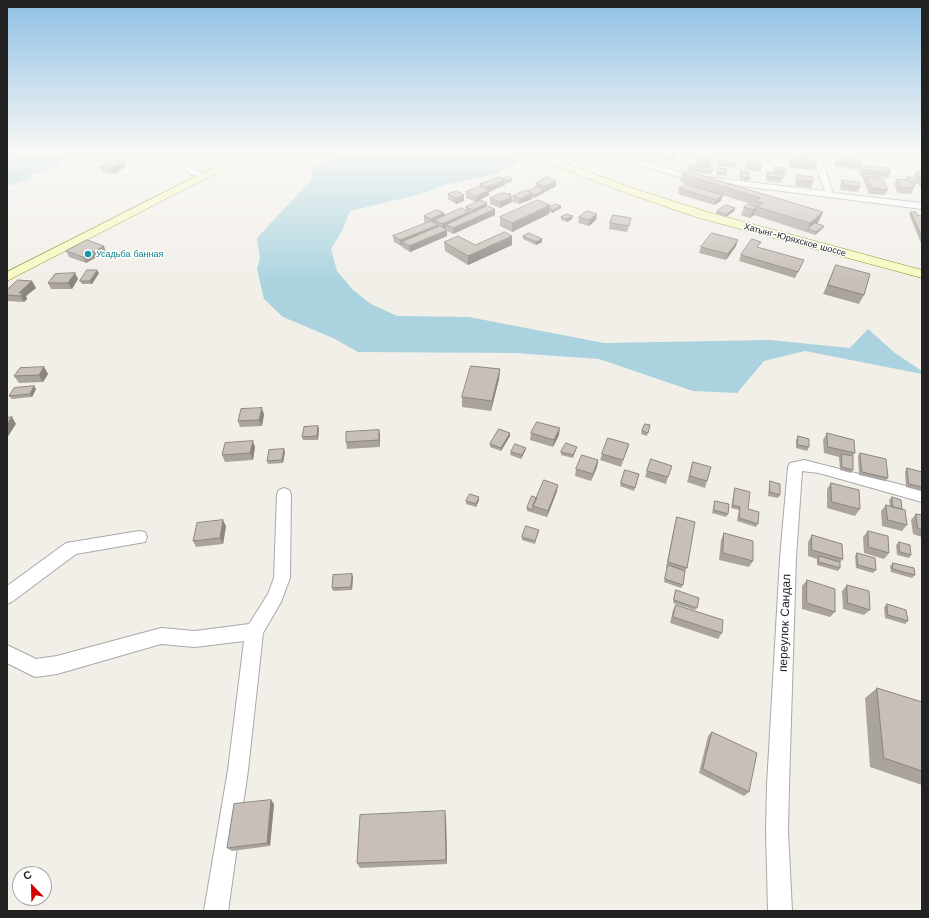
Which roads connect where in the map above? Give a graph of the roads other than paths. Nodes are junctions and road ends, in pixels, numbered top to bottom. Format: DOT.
graph roads {
  1 [pos="165,197"];
  2 [pos="646,197"];
  3 [pos="845,197"];
  4 [pos="922,206"];
  5 [pos="922,274"];
  6 [pos="7,277"];
  7 [pos="284,494"];
  8 [pos="922,496"];
  9 [pos="139,537"];
  10 [pos="7,596"];
  11 [pos="254,631"];
  12 [pos="7,654"];
  13 [pos="216,911"];
  14 [pos="780,911"];
  1 -- 6 [label="main road"];
  2 -- 5 [label="main road, Хатынг-Юряхское шоссе"];
  3 -- 4 [label="street"];
  7 -- 11 [label="street"];
  8 -- 14 [label="street, переулок Сандал"];
  9 -- 10 [label="street"];
  11 -- 12 [label="street"];
  11 -- 13 [label="street"];
}
